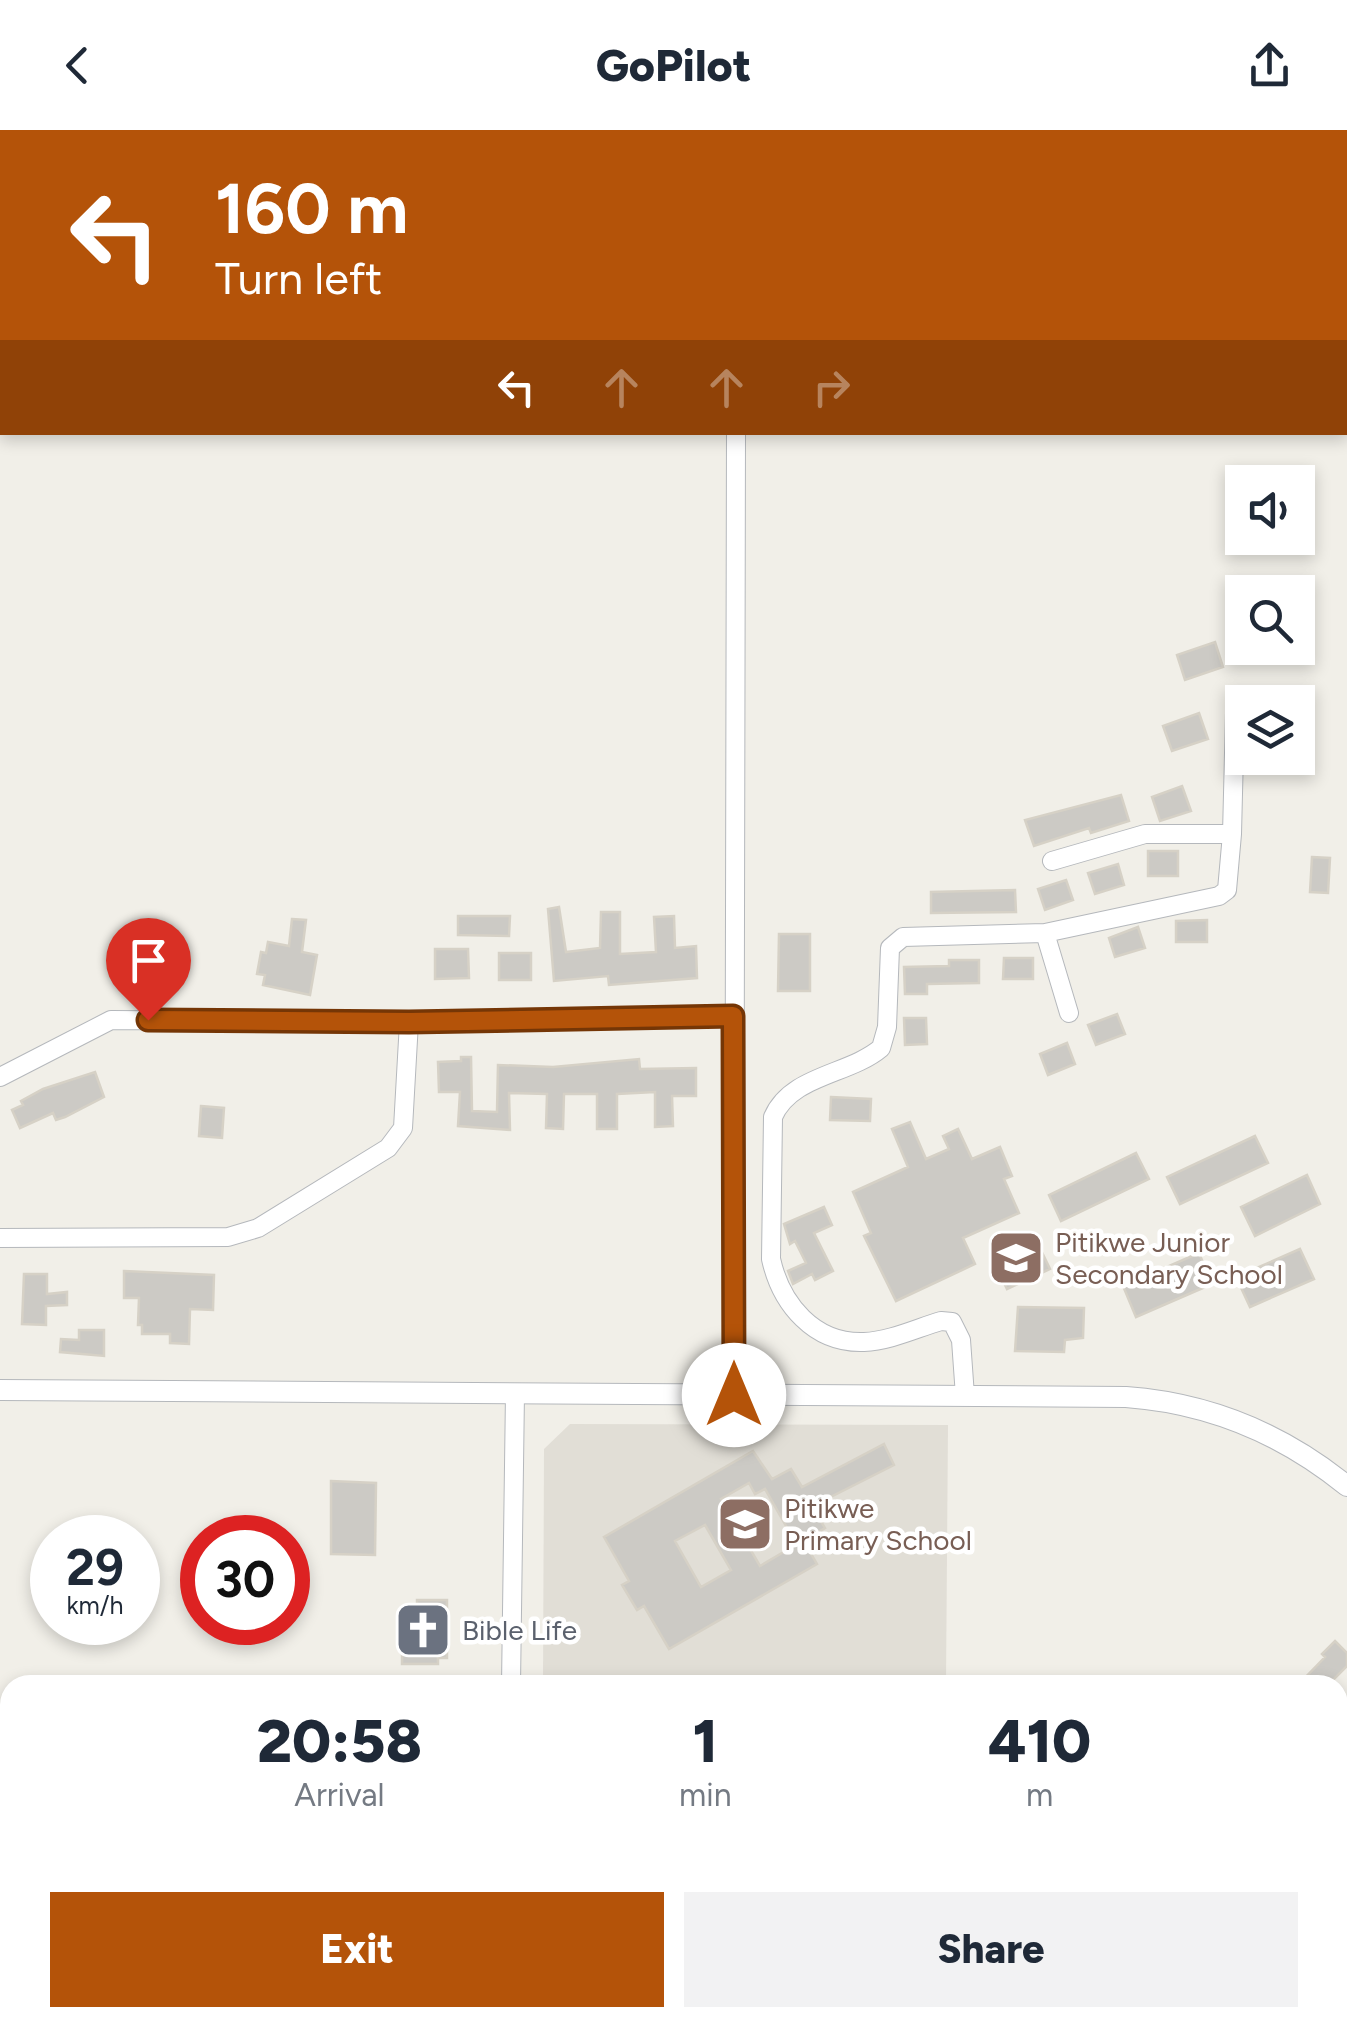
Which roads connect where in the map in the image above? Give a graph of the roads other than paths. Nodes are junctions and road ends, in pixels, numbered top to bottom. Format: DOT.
graph roads {
  1 [pos="736,435"];
  2 [pos="1233,775"];
  3 [pos="1232,834"];
  4 [pos="1052,861"];
  5 [pos="1045,933"];
  6 [pos="1070,1014"];
  7 [pos="733,1016"];
  8 [pos="409,1022"];
  9 [pos="0,1078"];
  10 [pos="0,1238"];
  11 [pos="0,1390"];
  12 [pos="514,1394"];
  13 [pos="734,1395"];
  14 [pos="965,1396"];
  15 [pos="1347,1486"];
  16 [pos="511,1675"];
  1 -- 7 [label="street"];
  2 -- 3 [label="street"];
  3 -- 4 [label="street"];
  3 -- 5 [label="street"];
  5 -- 6 [label="street"];
  5 -- 14 [label="street"];
  7 -- 8 [label="street"];
  7 -- 13 [label="street"];
  8 -- 9 [label="street"];
  8 -- 10 [label="street"];
  11 -- 12 [label="street"];
  12 -- 13 [label="street"];
  12 -- 16 [label="street"];
  13 -- 14 [label="street"];
  14 -- 15 [label="street"];
}
